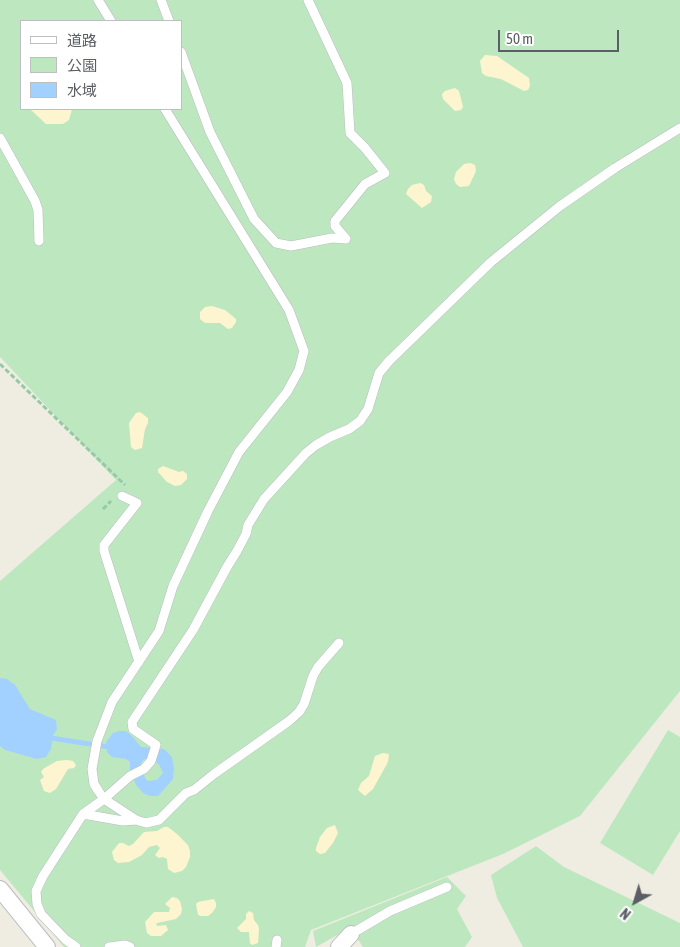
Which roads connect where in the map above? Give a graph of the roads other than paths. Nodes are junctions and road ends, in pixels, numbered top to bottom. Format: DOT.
graph roads {
  1 [pos="98,0"];
  2 [pos="161,0"];
  3 [pos="308,0"];
  4 [pos="110,20"];
  5 [pos="169,20"];
  6 [pos="182,55"];
  7 [pos="166,110"];
  8 [pos="680,128"];
  9 [pos="0,138"];
  10 [pos="39,241"];
  11 [pos="119,494"];
  12 [pos="339,643"];
  13 [pos="139,662"];
  14 [pos="104,799"];
  15 [pos="83,814"];
  16 [pos="136,820"];
  17 [pos="447,887"];
  18 [pos="0,889"];
  19 [pos="351,934"];
  20 [pos="43,946"];
  21 [pos="76,947"];
  22 [pos="109,947"];
  23 [pos="130,947"];
  24 [pos="339,947"];
  1 -- 4 [label="lane"];
  2 -- 5 [label="lane"];
  3 -- 6 [label="lane"];
  7 -- 13 [label="lane"];
  8 -- 14 [label="lane"];
  9 -- 10 [label="lane"];
  11 -- 13 [label="lane"];
  12 -- 16 [label="lane"];
  13 -- 14 [label="lane"];
  14 -- 15 [label="lane"];
  14 -- 16 [label="lane"];
  15 -- 16 [label="lane"];
  15 -- 21 [label="lane"];
  17 -- 19 [label="lane"];
  18 -- 20 [label="street"];
  19 -- 24 [label="street"];
  22 -- 23 [label="lane"];
}
